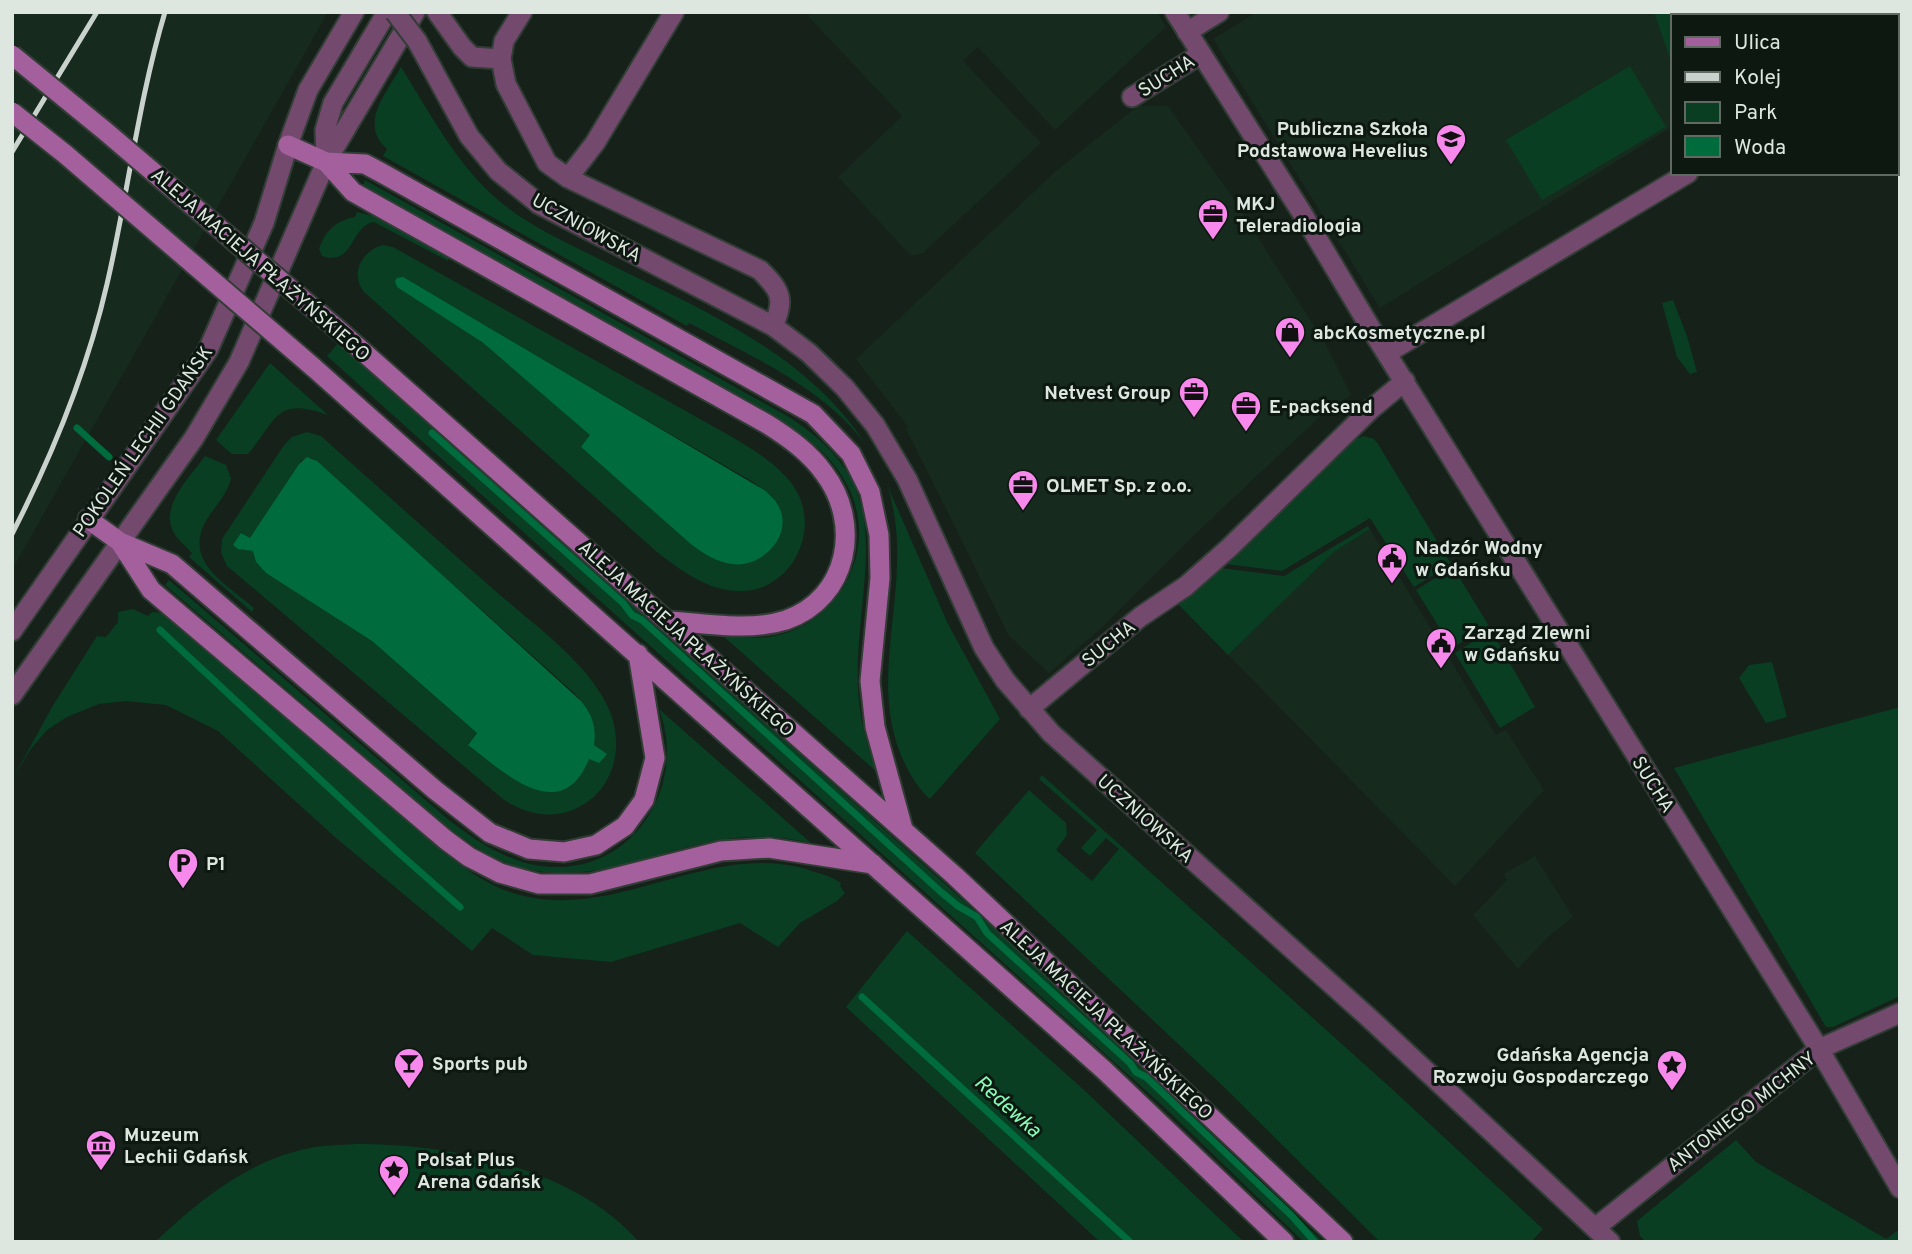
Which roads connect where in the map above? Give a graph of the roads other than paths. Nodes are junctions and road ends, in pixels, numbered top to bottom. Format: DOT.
graph roads {
  1 [pos="354,12"];
  2 [pos="387,12"];
  3 [pos="395,12"];
  4 [pos="415,12"];
  5 [pos="437,12"];
  6 [pos="522,12"];
  7 [pos="674,12"];
  8 [pos="1175,12"];
  9 [pos="1219,12"];
  10 [pos="1187,32"];
  11 [pos="1201,54"];
  12 [pos="12,55"];
  13 [pos="501,59"];
  14 [pos="1132,96"];
  15 [pos="12,112"];
  16 [pos="288,145"];
  17 [pos="326,162"];
  18 [pos="1685,175"];
  19 [pos="568,178"];
  20 [pos="773,326"];
  21 [pos="1387,353"];
  22 [pos="1405,381"];
  23 [pos="88,519"];
  24 [pos="120,542"];
  25 [pos="668,621"];
  26 [pos="12,631"];
  27 [pos="638,654"];
  28 [pos="12,695"];
  29 [pos="1029,709"];
  30 [pos="903,830"];
  31 [pos="873,864"];
  32 [pos="1900,1013"];
  33 [pos="1819,1049"];
  34 [pos="1900,1188"];
  35 [pos="1595,1228"];
  36 [pos="1284,1242"];
  37 [pos="1343,1242"];
  38 [pos="1610,1242"];
  1 -- 16 [label="street, POKOLEŃ LECHII GDAŃSK"];
  2 -- 17 [label="street, POKOLEŃ LECHII GDAŃSK"];
  3 -- 20 [label="street, UCZNIOWSKA, bridge"];
  4 -- 17 [label="street, POKOLEŃ LECHII GDAŃSK"];
  5 -- 13 [label="street"];
  6 -- 13 [label="street"];
  7 -- 19 [label="street, UCZNIOWSKA"];
  8 -- 10 [label="street, SUCHA"];
  9 -- 10 [label="street"];
  10 -- 11 [label="street, SUCHA"];
  11 -- 14 [label="street, SUCHA"];
  11 -- 21 [label="street, SUCHA"];
  12 -- 25 [label="main road, ALEJA MACIEJA PŁAŻYŃSKIEGO, bridge"];
  13 -- 19 [label="street, UCZNIOWSKA"];
  15 -- 27 [label="main road, ALEJA MACIEJA PŁAŻYŃSKIEGO, bridge"];
  16 -- 17 [label="main road"];
  16 -- 23 [label="street, POKOLEŃ LECHII GDAŃSK"];
  17 -- 24 [label="street, POKOLEŃ LECHII GDAŃSK"];
  17 -- 25 [label="main road"];
  17 -- 30 [label="main road"];
  18 -- 21 [label="street"];
  19 -- 20 [label="street, UCZNIOWSKA"];
  20 -- 29 [label="street, UCZNIOWSKA"];
  21 -- 22 [label="street, SUCHA"];
  22 -- 29 [label="street, SUCHA"];
  22 -- 33 [label="street, SUCHA"];
  23 -- 24 [label="main road"];
  23 -- 26 [label="street, POKOLEŃ LECHII GDAŃSK"];
  24 -- 27 [label="main road"];
  24 -- 28 [label="street, POKOLEŃ LECHII GDAŃSK"];
  24 -- 31 [label="main road"];
  25 -- 30 [label="main road, ALEJA MACIEJA PŁAŻYŃSKIEGO"];
  27 -- 31 [label="main road, ALEJA MACIEJA PŁAŻYŃSKIEGO"];
  29 -- 35 [label="street, UCZNIOWSKA"];
  30 -- 37 [label="main road, ALEJA MACIEJA PŁAŻYŃSKIEGO"];
  31 -- 36 [label="main road, ALEJA MACIEJA PŁAŻYŃSKIEGO"];
  32 -- 33 [label="street, ANTONIEGO MICHNY"];
  33 -- 34 [label="street, SUCHA"];
  33 -- 35 [label="street, ANTONIEGO MICHNY"];
  35 -- 38 [label="street, UCZNIOWSKA"];
}
